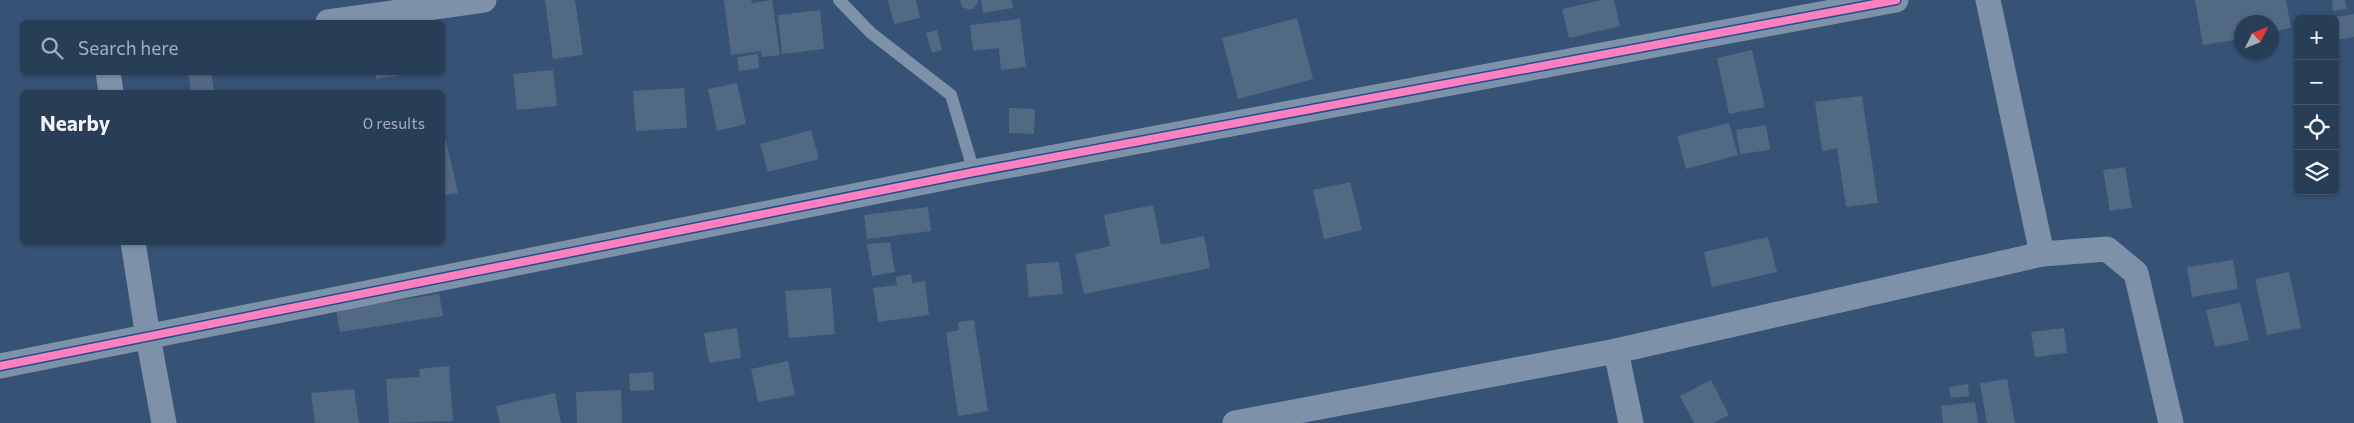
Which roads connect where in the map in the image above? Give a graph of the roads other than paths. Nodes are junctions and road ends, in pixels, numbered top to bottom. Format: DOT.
graph roads {
  1 [pos="484,0"];
  2 [pos="839,0"];
  3 [pos="1896,0"];
  4 [pos="1988,0"];
  5 [pos="342,20"];
  6 [pos="108,75"];
  7 [pos="111,90"];
  8 [pos="974,172"];
  9 [pos="134,245"];
  10 [pos="2042,254"];
  11 [pos="148,337"];
  12 [pos="1616,351"];
  13 [pos="0,366"];
  14 [pos="164,423"];
  15 [pos="1235,423"];
  16 [pos="1630,423"];
  17 [pos="2171,423"];
  1 -- 5 [label="street"];
  2 -- 8 [label="lane"];
  3 -- 8 [label="street"];
  4 -- 10 [label="street"];
  6 -- 7 [label="street"];
  8 -- 11 [label="street"];
  9 -- 11 [label="street"];
  10 -- 12 [label="street"];
  10 -- 17 [label="street"];
  11 -- 13 [label="street"];
  11 -- 14 [label="street"];
  12 -- 15 [label="street"];
  12 -- 16 [label="street"];
}
